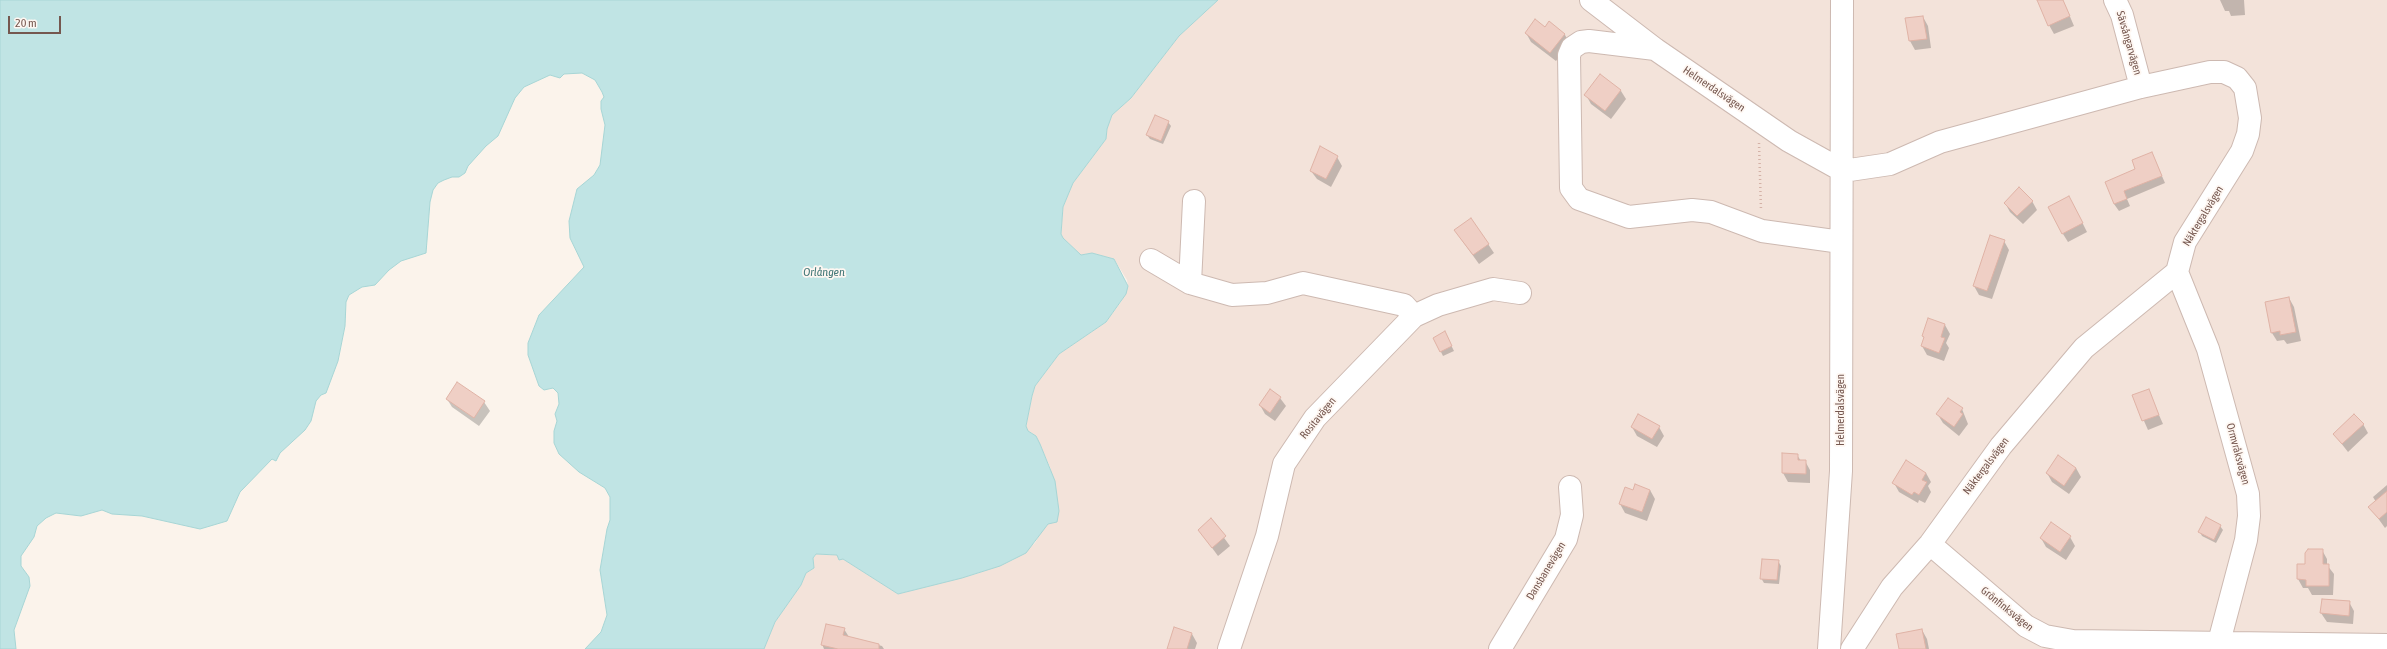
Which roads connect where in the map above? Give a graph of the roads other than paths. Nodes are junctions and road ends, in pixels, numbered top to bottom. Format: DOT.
graph roads {
  1 [pos="1591,0"];
  2 [pos="1842,0"];
  3 [pos="2115,0"];
  4 [pos="1655,49"];
  5 [pos="2141,87"];
  6 [pos="1843,171"];
  7 [pos="1194,201"];
  8 [pos="1841,242"];
  9 [pos="1150,260"];
  10 [pos="2177,272"];
  11 [pos="1190,283"];
  12 [pos="1520,293"];
  13 [pos="1414,316"];
  14 [pos="1570,488"];
  15 [pos="1930,544"];
  16 [pos="2219,642"];
  17 [pos="2387,645"];
  18 [pos="2132,646"];
  19 [pos="1229,649"];
  20 [pos="1500,649"];
  21 [pos="1829,649"];
  22 [pos="1852,649"];
  1 -- 4 [label="street, Helmerdalsvägen"];
  2 -- 6 [label="street, Helmerdalsvägen"];
  3 -- 5 [label="street, Sävsångarvägen"];
  4 -- 6 [label="street, Helmerdalsvägen"];
  4 -- 8 [label="street"];
  5 -- 6 [label="street, Näktergalsvägen"];
  5 -- 10 [label="street, Näktergalsvägen"];
  6 -- 8 [label="street, Helmerdalsvägen"];
  7 -- 11 [label="street"];
  8 -- 21 [label="street, Helmerdalsvägen"];
  9 -- 11 [label="street"];
  10 -- 15 [label="street, Näktergalsvägen"];
  10 -- 16 [label="street, Ormvråksvägen"];
  11 -- 13 [label="street"];
  12 -- 13 [label="street, Rositavägen"];
  13 -- 19 [label="street, Rositavägen"];
  14 -- 20 [label="street, Dansbanevägen"];
  15 -- 18 [label="street, Grönfinksvägen"];
  15 -- 22 [label="street, Näktergalsvägen"];
  16 -- 17 [label="street, Grönfinksvägen"];
  16 -- 18 [label="street, Grönfinksvägen"];
}
